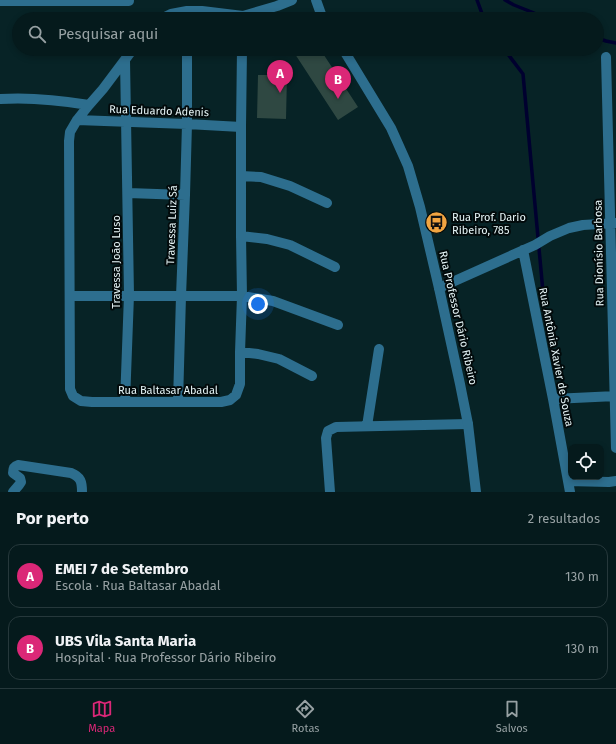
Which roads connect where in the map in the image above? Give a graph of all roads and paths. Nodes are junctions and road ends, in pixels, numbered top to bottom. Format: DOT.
graph roads {
  1 [pos="292,0"];
  2 [pos="316,0"];
  3 [pos="0,1"];
  4 [pos="129,1"];
  5 [pos="198,12"];
  6 [pos="209,12"];
  7 [pos="258,12"];
  8 [pos="320,12"];
  9 [pos="128,56"];
  10 [pos="187,56"];
  11 [pos="242,56"];
  12 [pos="347,56"];
  13 [pos="606,57"];
  14 [pos="125,60"];
  15 [pos="0,99"];
  16 [pos="89,105"];
  17 [pos="77,120"];
  18 [pos="127,122"];
  19 [pos="187,124"];
  20 [pos="241,128"];
  21 [pos="241,176"];
  22 [pos="128,193"];
  23 [pos="185,195"];
  24 [pos="328,203"];
  25 [pos="613,224"];
  26 [pos="241,236"];
  27 [pos="523,250"];
  28 [pos="335,267"];
  29 [pos="439,288"];
  30 [pos="130,295"];
  31 [pos="70,296"];
  32 [pos="180,296"];
  33 [pos="242,296"];
  34 [pos="338,325"];
  35 [pos="378,349"];
  36 [pos="240,352"];
  37 [pos="312,376"];
  38 [pos="615,396"];
  39 [pos="553,399"];
  40 [pos="125,402"];
  41 [pos="178,402"];
  42 [pos="468,424"];
  43 [pos="367,426"];
  44 [pos="616,448"];
  45 [pos="568,481"];
  46 [pos="616,481"];
  47 [pos="13,492"];
  48 [pos="82,492"];
  49 [pos="330,492"];
  50 [pos="476,492"];
  51 [pos="570,492"];
  1 -- 7 [label="street"];
  2 -- 8 [label="street"];
  3 -- 4 [label="street"];
  5 -- 6 [label="street"];
  9 -- 14 [label="street, Rua Baltasar Abadal"];
  10 -- 19 [label="street, Travessa Luiz Sá"];
  11 -- 20 [label="street, Rua Baltasar Abadal"];
  12 -- 29 [label="street, Rua Professor Dário Ribeiro"];
  13 -- 25 [label="street, Rua Dionísio Barbosa"];
  14 -- 16 [label="street, Rua Baltasar Abadal"];
  14 -- 18 [label="street, Travessa João Luso"];
  15 -- 16 [label="street"];
  16 -- 17 [label="street, Rua Baltasar Abadal"];
  17 -- 18 [label="street, Rua Eduardo Adenis"];
  17 -- 31 [label="street, Rua Baltasar Abadal"];
  18 -- 19 [label="street, Rua Eduardo Adenis"];
  18 -- 22 [label="street, Travessa João Luso"];
  19 -- 20 [label="street, Rua Eduardo Adenis"];
  19 -- 23 [label="street, Travessa Luiz Sá"];
  20 -- 21 [label="street, Rua Baltasar Abadal"];
  21 -- 24 [label="street"];
  21 -- 26 [label="street, Rua Baltasar Abadal"];
  22 -- 23 [label="street"];
  22 -- 30 [label="street, Travessa João Luso"];
  23 -- 32 [label="street, Travessa Luiz Sá"];
  25 -- 27 [label="street"];
  25 -- 38 [label="street, Rua Dionísio Barbosa"];
  26 -- 28 [label="street"];
  26 -- 33 [label="street, Rua Baltasar Abadal"];
  27 -- 29 [label="street"];
  27 -- 39 [label="street, Rua Antônia Xavier de Souza"];
  29 -- 42 [label="street, Rua Professor Dário Ribeiro"];
  30 -- 31 [label="street"];
  30 -- 32 [label="street"];
  30 -- 40 [label="street, Travessa João Luso"];
  31 -- 40 [label="street, Rua Baltasar Abadal"];
  32 -- 33 [label="street"];
  32 -- 41 [label="street, Travessa Luiz Sá"];
  33 -- 34 [label="street"];
  33 -- 36 [label="street, Rua Baltasar Abadal"];
  35 -- 43 [label="street"];
  36 -- 37 [label="street"];
  36 -- 41 [label="street, Rua Baltasar Abadal"];
  38 -- 39 [label="street"];
  38 -- 44 [label="street, Rua Dionísio Barbosa"];
  39 -- 45 [label="street, Rua Antônia Xavier de Souza"];
  40 -- 41 [label="street, Rua Baltasar Abadal"];
  42 -- 43 [label="street"];
  42 -- 50 [label="street, Rua Professor Dário Ribeiro"];
  43 -- 49 [label="street"];
  45 -- 46 [label="street"];
  45 -- 51 [label="street, Rua Antônia Xavier de Souza"];
  47 -- 48 [label="street"];
}
